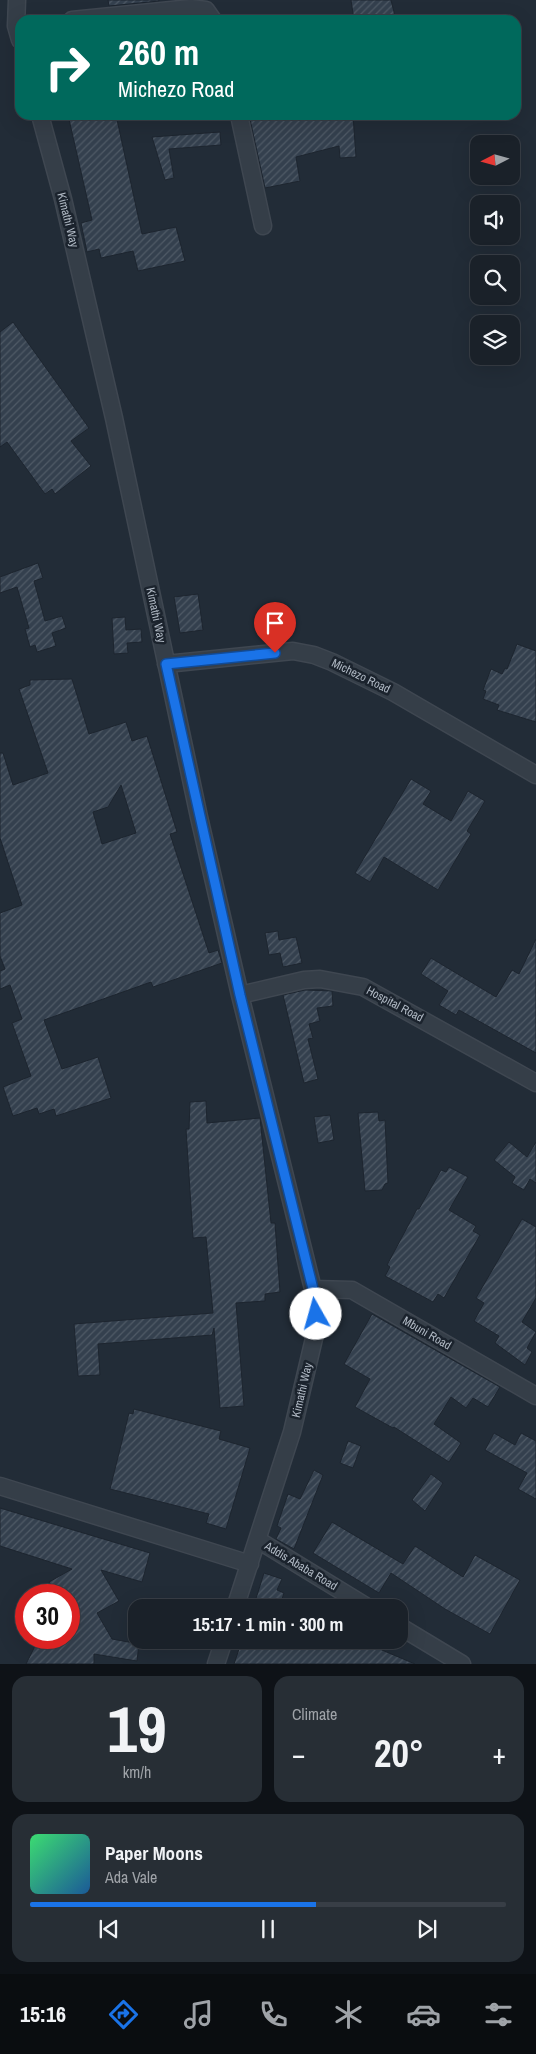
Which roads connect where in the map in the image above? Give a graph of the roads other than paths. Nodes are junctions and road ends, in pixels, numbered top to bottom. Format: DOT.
graph roads {
  1 [pos="17,0"];
  2 [pos="18,15"];
  3 [pos="122,15"];
  4 [pos="210,15"];
  5 [pos="41,120"];
  6 [pos="240,120"];
  7 [pos="263,226"];
  8 [pos="166,664"];
  9 [pos="536,775"];
  10 [pos="240,995"];
  11 [pos="536,1083"];
  12 [pos="313,1289"];
  13 [pos="536,1396"];
  14 [pos="0,1486"];
  15 [pos="258,1540"];
  16 [pos="250,1564"];
  17 [pos="238,1599"];
  18 [pos="354,1599"];
  19 [pos="408,1631"];
  20 [pos="221,1649"];
  21 [pos="216,1664"];
  22 [pos="462,1664"];
  1 -- 2 [label="street"];
  3 -- 4 [label="street"];
  5 -- 8 [label="street, Kimathi Way"];
  6 -- 7 [label="street"];
  8 -- 9 [label="street, Michezo Road"];
  8 -- 10 [label="street, Kimathi Way"];
  10 -- 11 [label="street, Hospital Road"];
  10 -- 12 [label="street, Kimathi Way"];
  12 -- 13 [label="street, Mbuni Road"];
  12 -- 15 [label="street, Kimathi Way"];
  14 -- 16 [label="street"];
  15 -- 16 [label="street, Kimathi Way"];
  15 -- 18 [label="street, Addis Ababa Road"];
  16 -- 17 [label="street, Kimathi Way"];
  19 -- 22 [label="street"];
  20 -- 21 [label="street"];
}
